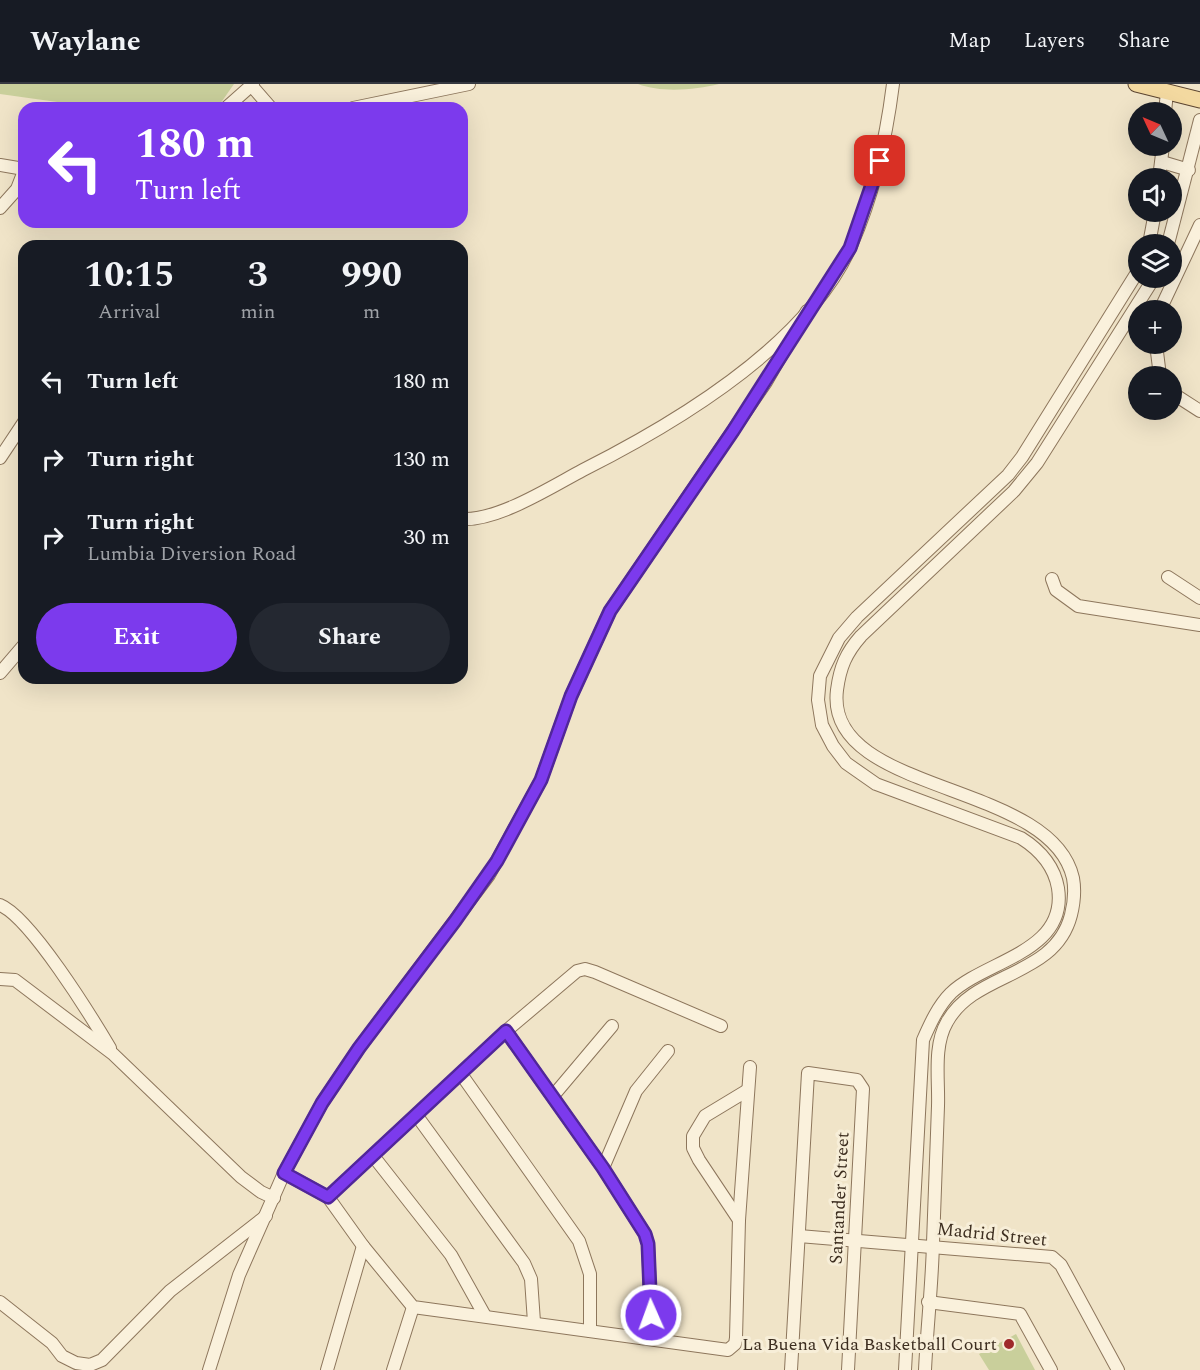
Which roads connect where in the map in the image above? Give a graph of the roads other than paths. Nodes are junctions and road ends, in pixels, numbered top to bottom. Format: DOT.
graph roads {
  1 [pos="469,84"];
  2 [pos="893,84"];
  3 [pos="1136,84"];
  4 [pos="252,85"];
  5 [pos="1162,88"];
  6 [pos="1200,100"];
  7 [pos="233,102"];
  8 [pos="266,102"];
  9 [pos="382,102"];
  10 [pos="1200,120"];
  11 [pos="1162,156"];
  12 [pos="1162,162"];
  13 [pos="0,165"];
  14 [pos="1161,168"];
  15 [pos="18,169"];
  16 [pos="1189,170"];
  17 [pos="18,186"];
  18 [pos="0,208"];
  19 [pos="1200,225"];
  20 [pos="1171,234"];
  21 [pos="1128,287"];
  22 [pos="1148,288"];
  23 [pos="1165,300"];
  24 [pos="807,311"];
  25 [pos="1182,399"];
  26 [pos="1200,411"];
  27 [pos="18,431"];
  28 [pos="0,458"];
  29 [pos="468,518"];
  30 [pos="1168,577"];
  31 [pos="1052,579"];
  32 [pos="1200,598"];
  33 [pos="1200,625"];
  34 [pos="18,652"];
  35 [pos="0,673"];
  36 [pos="0,905"];
  37 [pos="0,979"];
  38 [pos="612,1026"];
  39 [pos="722,1026"];
  40 [pos="506,1031"];
  41 [pos="668,1051"];
  42 [pos="114,1054"];
  43 [pos="750,1067"];
  44 [pos="461,1074"];
  45 [pos="748,1090"];
  46 [pos="553,1096"];
  47 [pos="938,1102"];
  48 [pos="919,1103"];
  49 [pos="417,1116"];
  50 [pos="374,1157"];
  51 [pos="603,1168"];
  52 [pos="284,1173"];
  53 [pos="328,1197"];
  54 [pos="274,1198"];
  55 [pos="267,1215"];
  56 [pos="739,1220"];
  57 [pos="799,1236"];
  58 [pos="854,1241"];
  59 [pos="912,1245"];
  60 [pos="363,1246"];
  61 [pos="933,1246"];
  62 [pos="0,1302"];
  63 [pos="928,1302"];
  64 [pos="413,1307"];
  65 [pos="485,1316"];
  66 [pos="534,1322"];
  67 [pos="590,1331"];
  68 [pos="652,1339"];
  69 [pos="209,1370"];
  70 [pos="327,1370"];
  71 [pos="393,1370"];
  72 [pos="791,1370"];
  73 [pos="848,1370"];
  74 [pos="905,1370"];
  75 [pos="925,1370"];
  76 [pos="1051,1370"];
  77 [pos="1118,1370"];
  1 -- 9 [label="street"];
  2 -- 24 [label="street"];
  3 -- 5 [label="main road"];
  4 -- 7 [label="street"];
  4 -- 8 [label="street"];
  5 -- 6 [label="main road"];
  10 -- 16 [label="street"];
  11 -- 12 [label="street"];
  12 -- 14 [label="street"];
  12 -- 16 [label="street"];
  13 -- 15 [label="street"];
  16 -- 20 [label="street"];
  17 -- 18 [label="street"];
  19 -- 23 [label="street"];
  21 -- 48 [label="street"];
  22 -- 47 [label="street"];
  24 -- 29 [label="street"];
  24 -- 52 [label="street"];
  25 -- 26 [label="street"];
  27 -- 28 [label="street"];
  30 -- 32 [label="street"];
  31 -- 33 [label="street"];
  34 -- 35 [label="street"];
  36 -- 42 [label="street"];
  37 -- 42 [label="street"];
  38 -- 46 [label="street"];
  39 -- 40 [label="street"];
  40 -- 44 [label="street"];
  40 -- 46 [label="street"];
  41 -- 51 [label="street"];
  42 -- 54 [label="street"];
  43 -- 45 [label="street"];
  44 -- 49 [label="street"];
  44 -- 67 [label="street"];
  45 -- 56 [label="street"];
  45 -- 56 [label="street"];
  46 -- 51 [label="street"];
  47 -- 48 [label="street"];
  47 -- 61 [label="street"];
  48 -- 59 [label="street"];
  49 -- 50 [label="street"];
  49 -- 66 [label="street"];
  50 -- 53 [label="street"];
  50 -- 65 [label="street"];
  51 -- 68 [label="street"];
  52 -- 53 [label="street"];
  52 -- 54 [label="street"];
  53 -- 60 [label="street"];
  54 -- 55 [label="street"];
  55 -- 62 [label="street"];
  55 -- 69 [label="street"];
  56 -- 68 [label="street"];
  57 -- 58 [label="street, Madrid Street"];
  57 -- 58 [label="street, Santander Street"];
  57 -- 72 [label="street"];
  58 -- 59 [label="street, Madrid Street"];
  58 -- 73 [label="street, Santander Street"];
  59 -- 61 [label="street, Madrid Street"];
  59 -- 74 [label="street"];
  60 -- 64 [label="street"];
  60 -- 70 [label="street"];
  61 -- 63 [label="street"];
  61 -- 77 [label="street, Madrid Street"];
  63 -- 75 [label="street"];
  63 -- 76 [label="street"];
  64 -- 65 [label="street"];
  64 -- 71 [label="street"];
  65 -- 66 [label="street"];
  66 -- 67 [label="street"];
  67 -- 68 [label="street"];
}
